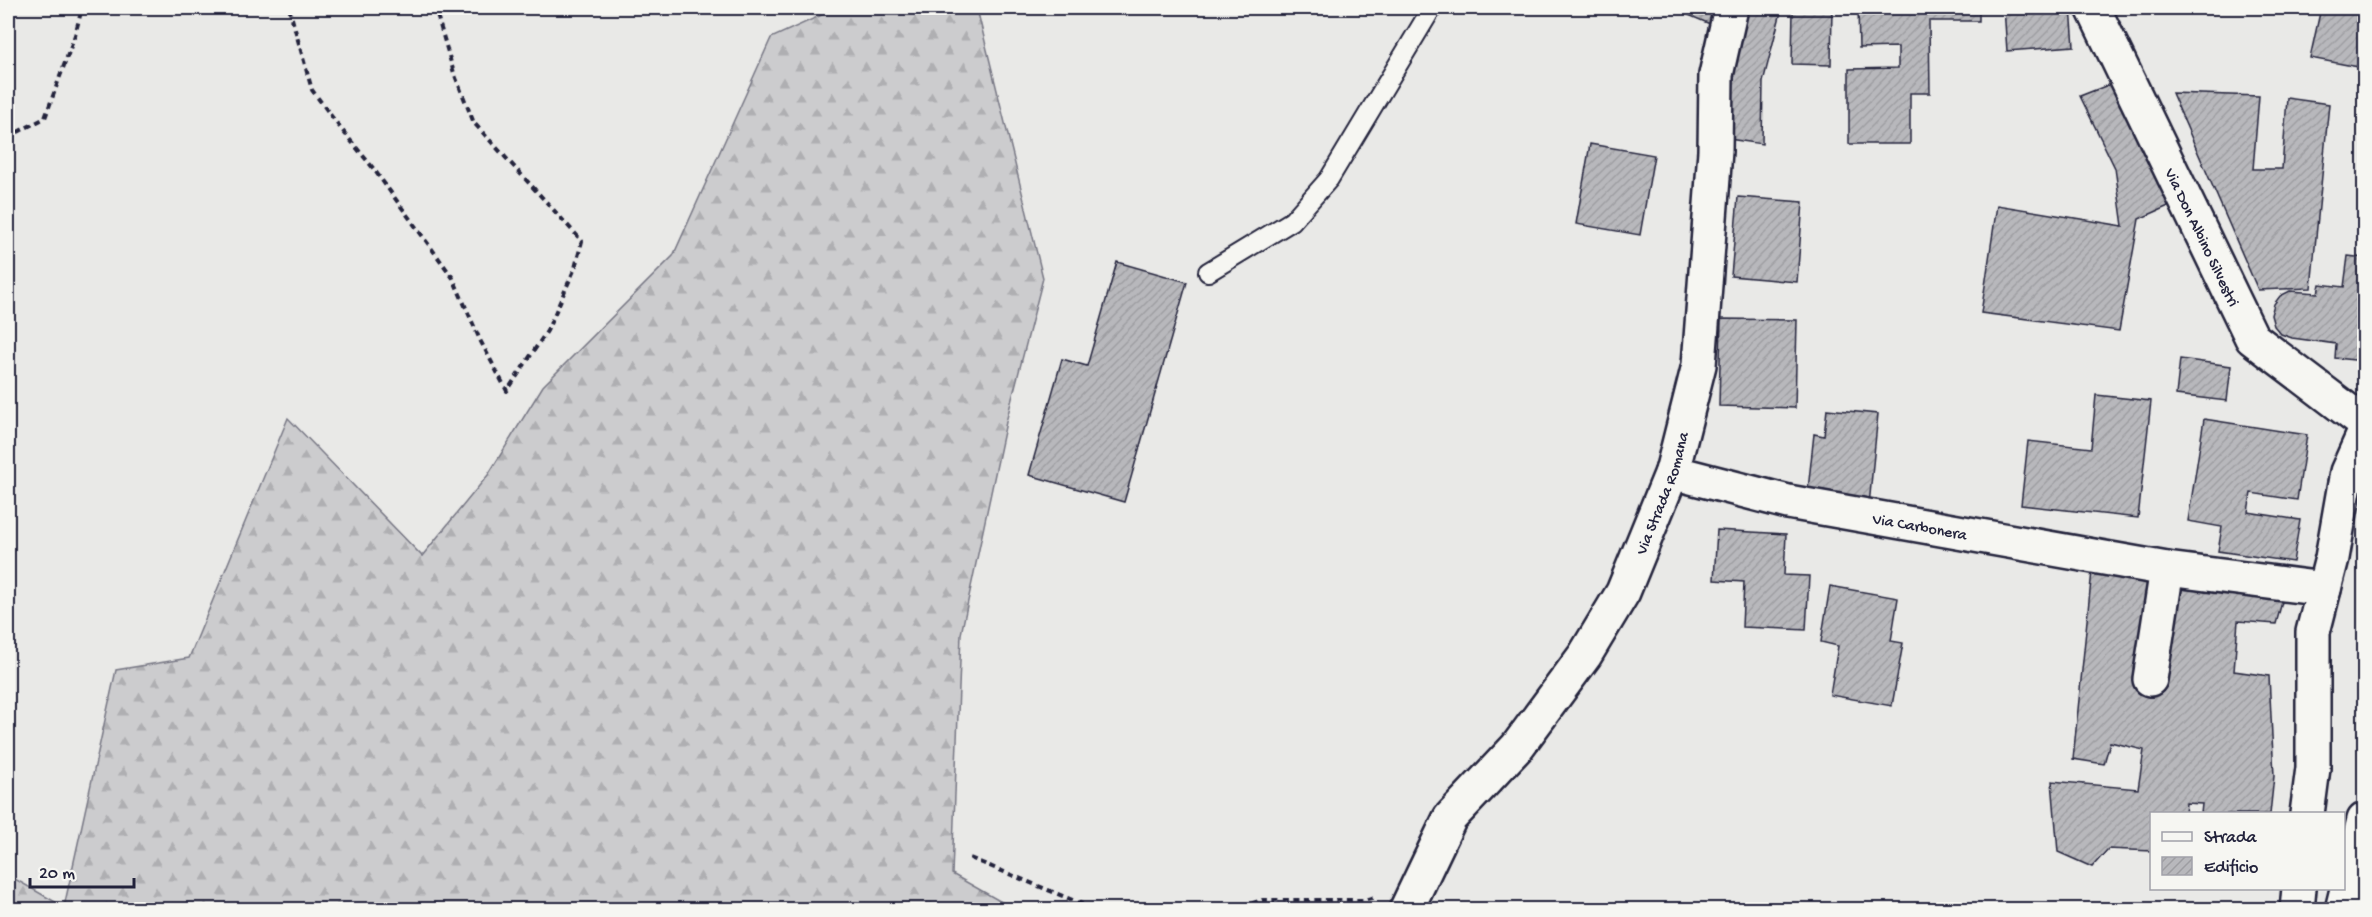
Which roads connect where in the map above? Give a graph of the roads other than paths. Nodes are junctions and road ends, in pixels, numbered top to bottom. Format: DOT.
graph roads {
  1 [pos="1432,8"];
  2 [pos="1731,8"];
  3 [pos="2093,8"];
  4 [pos="1208,272"];
  5 [pos="2364,423"];
  6 [pos="2364,434"];
  7 [pos="1672,472"];
  8 [pos="2168,570"];
  9 [pos="2324,589"];
  10 [pos="2150,679"];
  11 [pos="2307,812"];
  12 [pos="2364,820"];
  13 [pos="2299,890"];
  14 [pos="1412,898"];
  15 [pos="2297,909"];
  16 [pos="2342,909"];
  1 -- 4 [label="lane"];
  2 -- 7 [label="street, Via Strada Romana"];
  3 -- 5 [label="street, Via Don Albino Silvestri"];
  6 -- 9 [label="street"];
  7 -- 8 [label="street, Via Carbonera"];
  7 -- 14 [label="street, Via Strada Romana"];
  8 -- 9 [label="street, Via Carbonera"];
  8 -- 10 [label="street"];
  9 -- 11 [label="street"];
  12 -- 16 [label="street"];
  13 -- 15 [label="street"];
}
